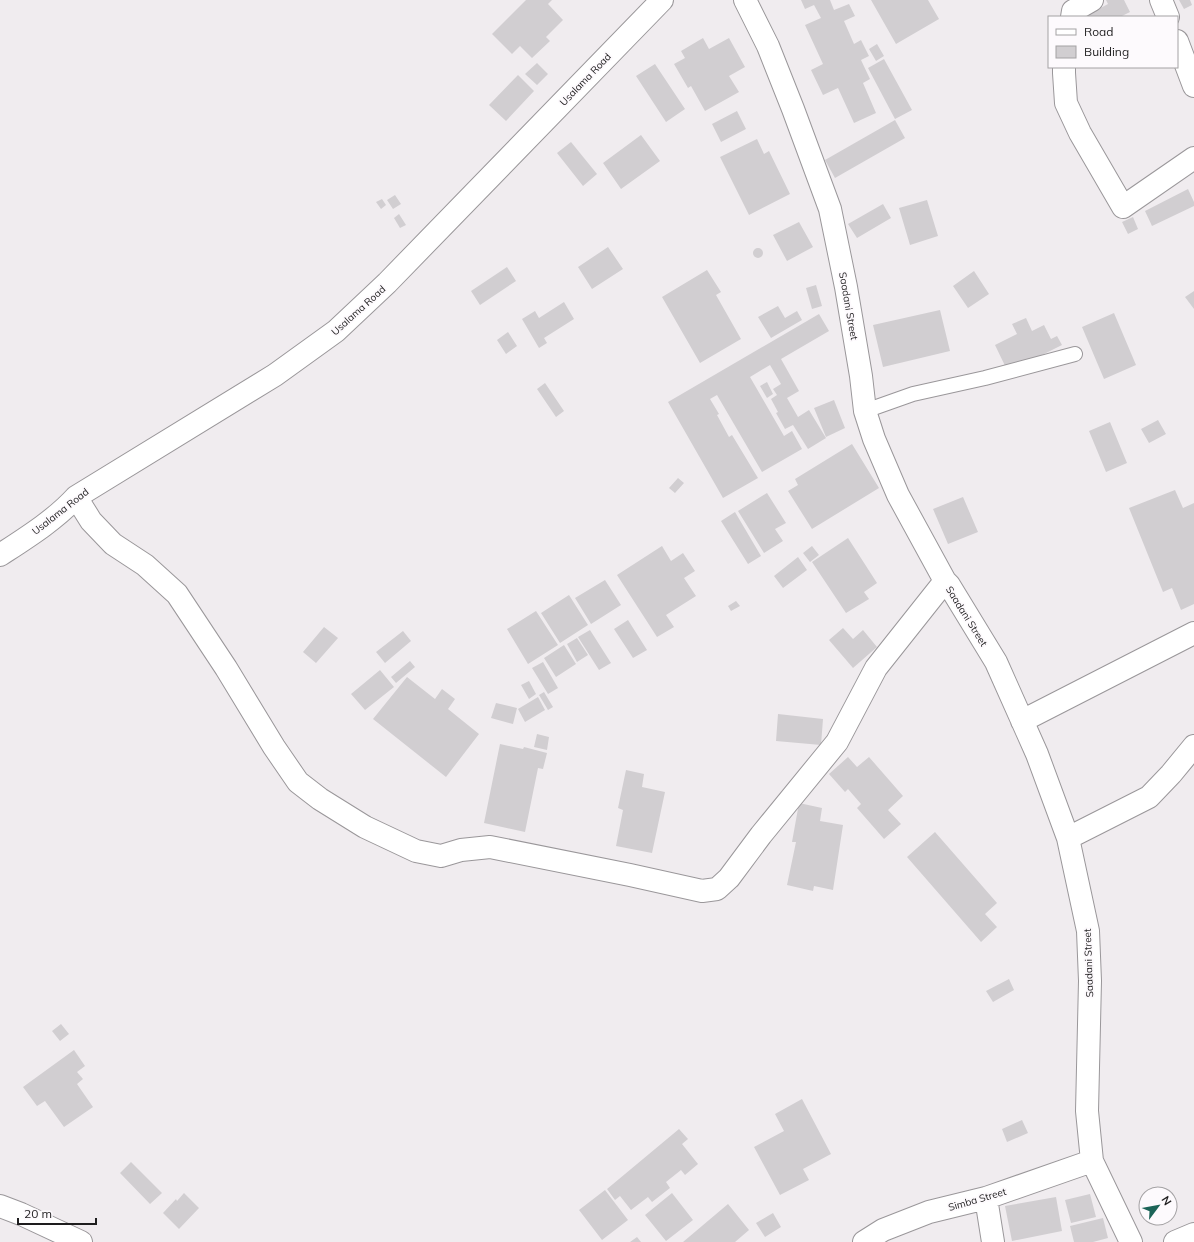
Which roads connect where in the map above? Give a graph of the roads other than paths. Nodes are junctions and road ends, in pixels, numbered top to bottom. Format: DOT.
graph roads {
  1 [pos="662,0"];
  2 [pos="746,0"];
  3 [pos="1092,0"];
  4 [pos="1072,16"];
  5 [pos="1178,44"];
  6 [pos="1064,68"];
  7 [pos="1194,86"];
  8 [pos="1194,158"];
  9 [pos="1075,354"];
  10 [pos="865,411"];
  11 [pos="76,497"];
  12 [pos="0,555"];
  13 [pos="945,581"];
  14 [pos="1194,632"];
  15 [pos="1022,721"];
  16 [pos="1194,746"];
  17 [pos="1068,838"];
  18 [pos="1092,1161"];
  19 [pos="986,1198"];
  20 [pos="0,1206"];
  21 [pos="1194,1234"];
  22 [pos="81,1242"];
  23 [pos="864,1242"];
  24 [pos="993,1242"];
  25 [pos="1131,1242"];
  26 [pos="1175,1242"];
  1 -- 11 [label="street, Usalama Road"];
  2 -- 10 [label="street, Saadani Street"];
  3 -- 4 [label="street"];
  5 -- 7 [label="street"];
  6 -- 8 [label="street"];
  9 -- 10 [label="lane"];
  10 -- 13 [label="street, Saadani Street"];
  11 -- 12 [label="street, Usalama Road"];
  11 -- 13 [label="street"];
  13 -- 15 [label="street, Saadani Street"];
  14 -- 15 [label="street"];
  15 -- 17 [label="street, Saadani Street"];
  16 -- 17 [label="street"];
  17 -- 18 [label="street, Saadani Street"];
  18 -- 19 [label="street, Simba Street"];
  18 -- 25 [label="street, Saadani Street"];
  19 -- 23 [label="street, Simba Street"];
  19 -- 24 [label="street"];
  20 -- 22 [label="street"];
  21 -- 26 [label="street"];
}
